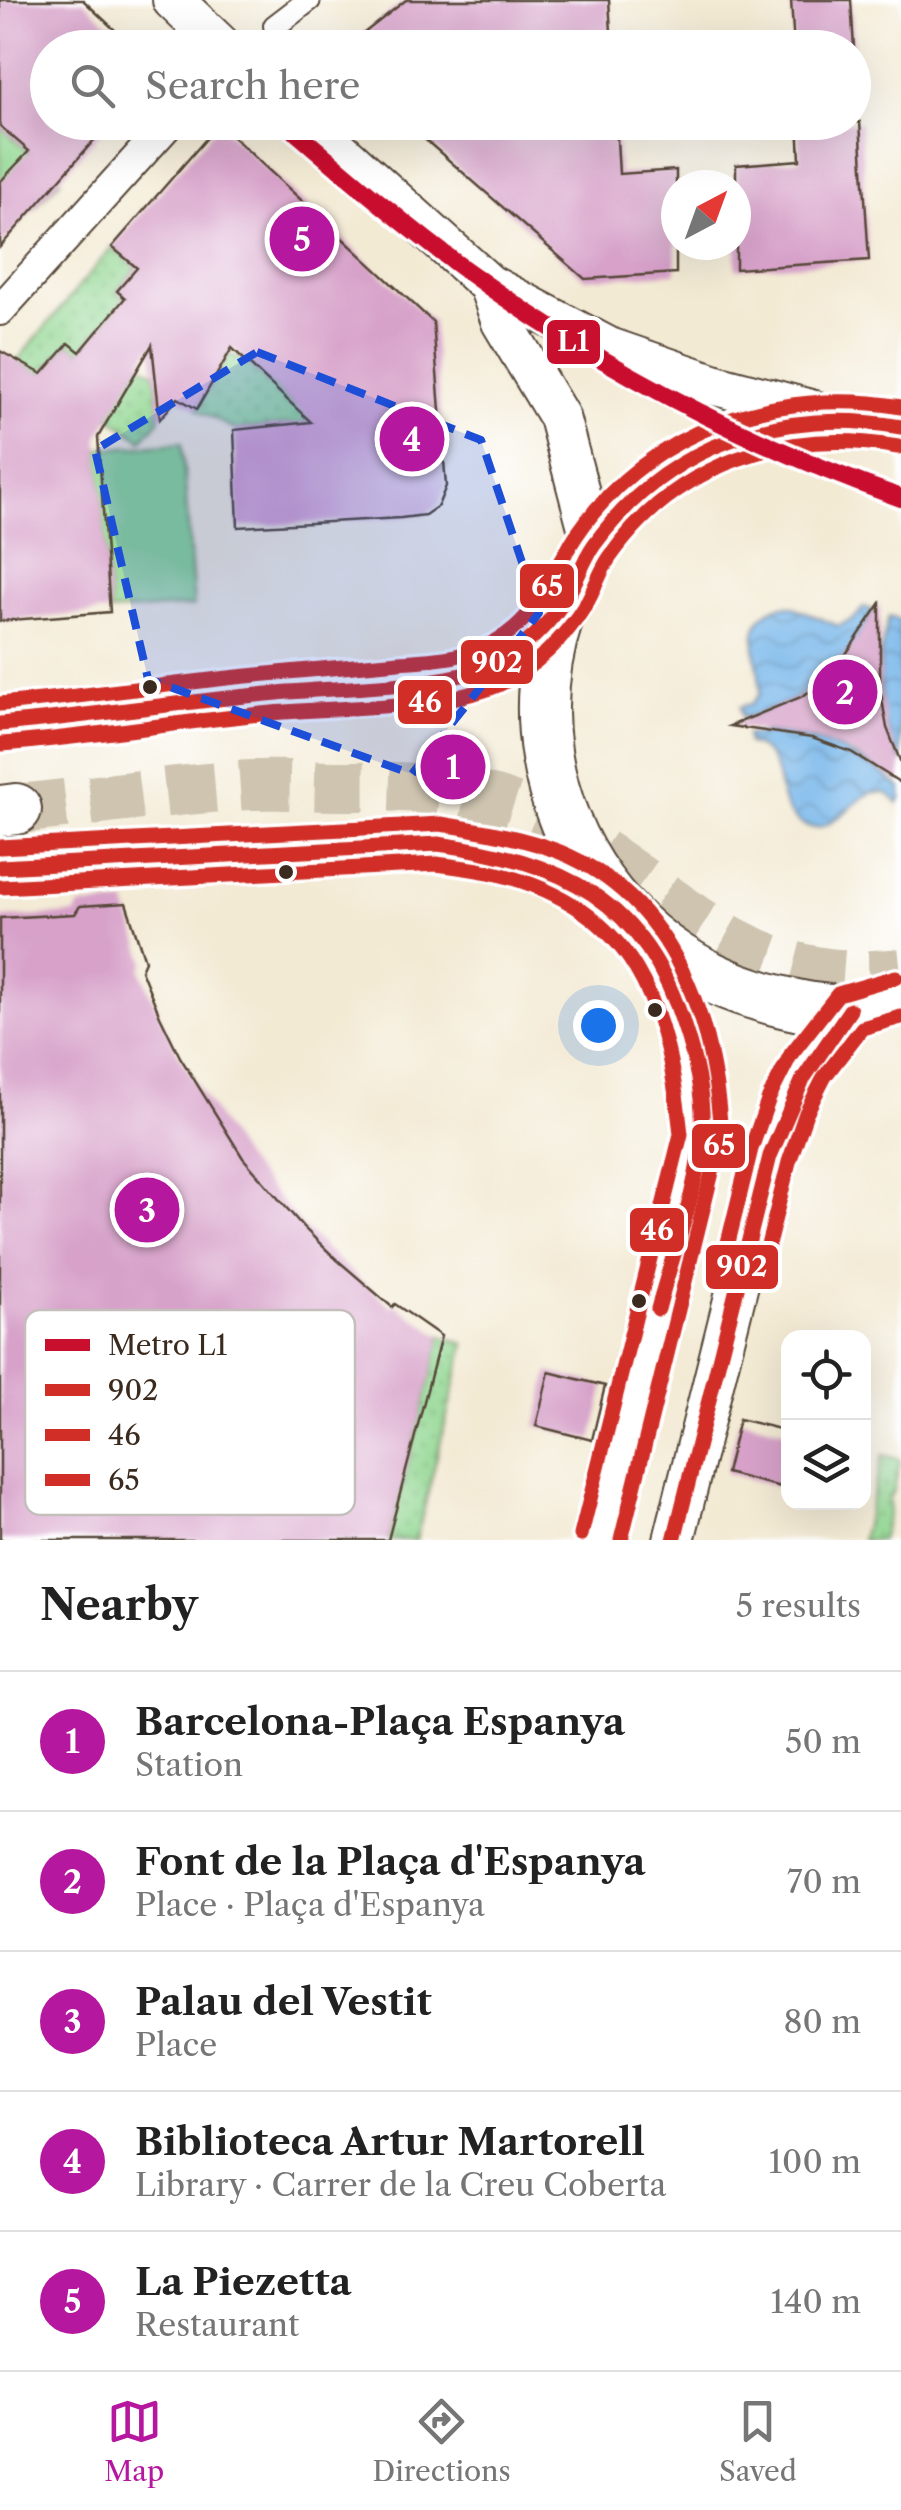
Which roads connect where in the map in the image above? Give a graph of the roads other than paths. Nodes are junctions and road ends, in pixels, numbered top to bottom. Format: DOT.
graph roads {
  1 [pos="173,0"];
  2 [pos="309,0"];
  3 [pos="275,26"];
  4 [pos="205,30"];
  5 [pos="154,140"];
  6 [pos="328,140"];
  7 [pos="490,285"];
  8 [pos="0,310"];
  9 [pos="847,420"];
  10 [pos="901,427"];
  11 [pos="593,546"];
  12 [pos="566,599"];
  13 [pos="0,724"];
  14 [pos="0,867"];
  15 [pos="628,919"];
  16 [pos="901,996"];
  17 [pos="850,1010"];
  18 [pos="600,1540"];
  19 [pos="674,1540"];
  1 -- 4 [label="street"];
  2 -- 3 [label="street"];
  5 -- 8 [label="street"];
  6 -- 7 [label="street"];
  7 -- 9 [label="street"];
  7 -- 11 [label="street"];
  9 -- 10 [label="main road"];
  9 -- 11 [label="main road"];
  11 -- 12 [label="main road"];
  12 -- 13 [label="main road"];
  12 -- 15 [label="main road"];
  14 -- 15 [label="main road"];
  15 -- 17 [label="main road"];
  15 -- 18 [label="street"];
  16 -- 17 [label="main road"];
  17 -- 19 [label="street"];
}
